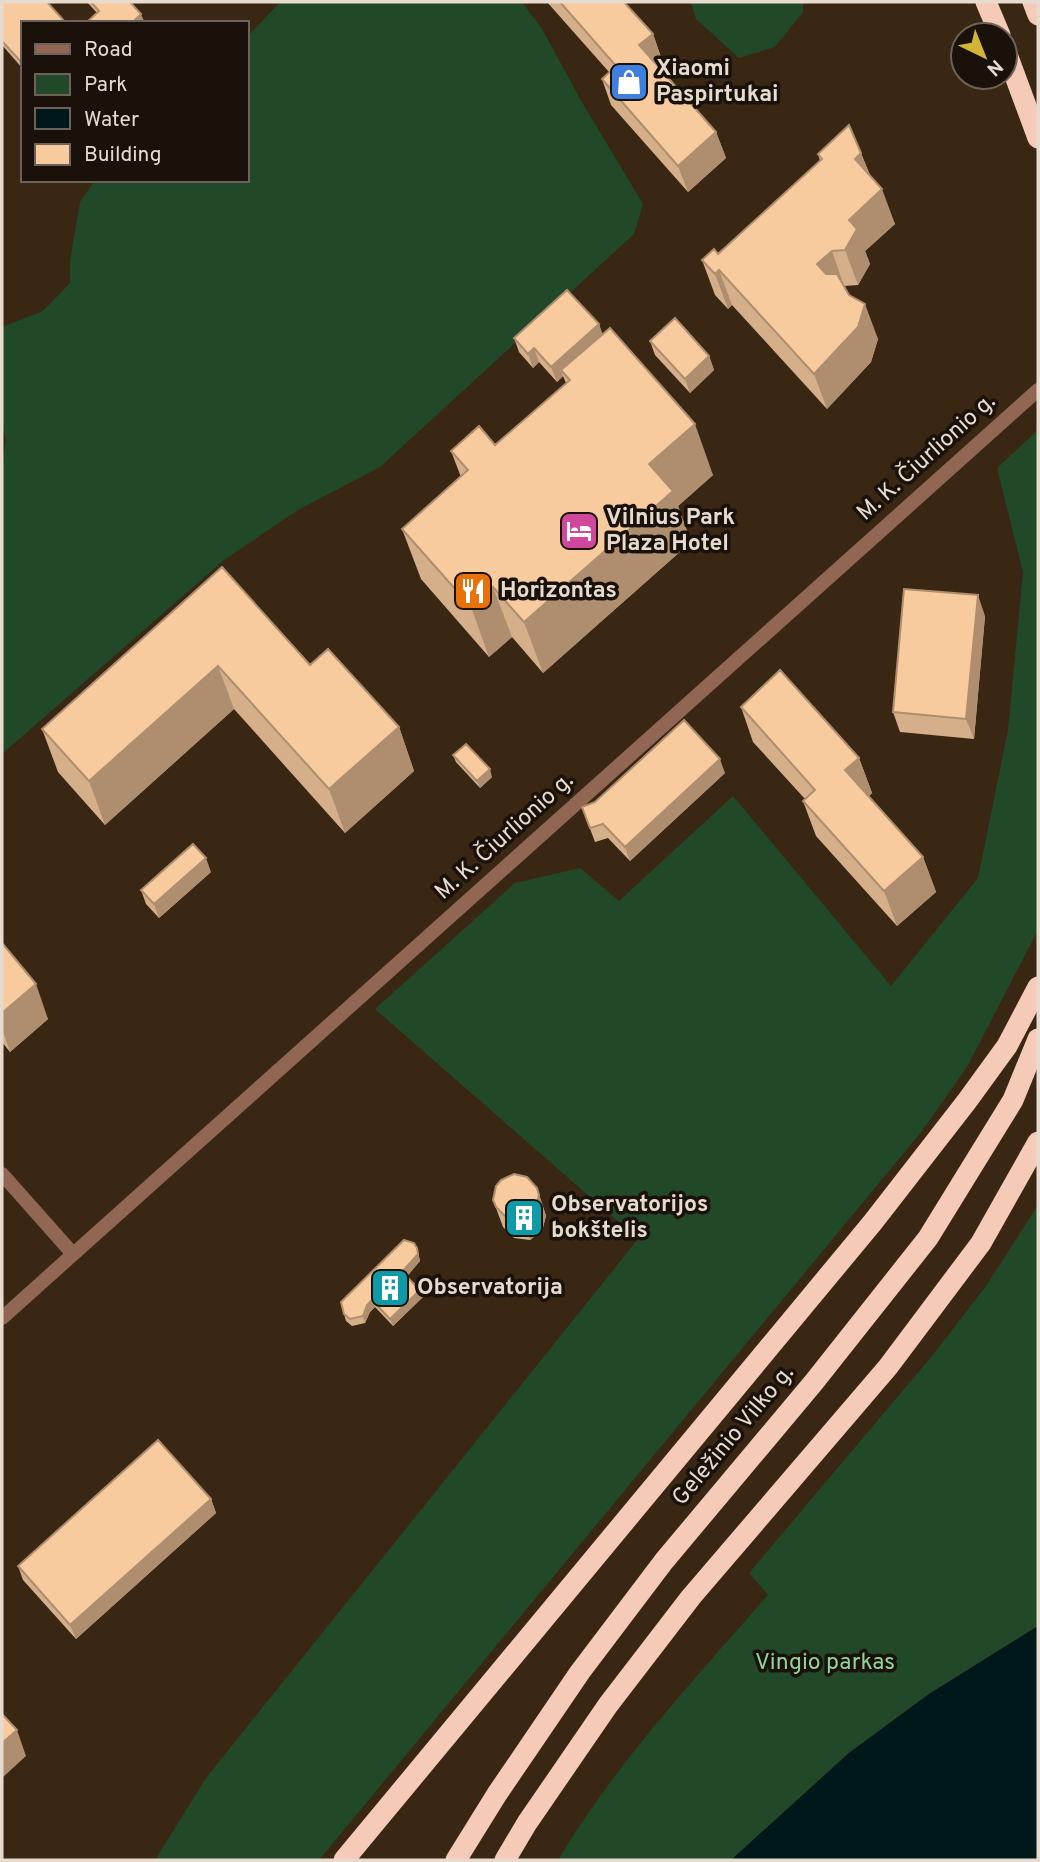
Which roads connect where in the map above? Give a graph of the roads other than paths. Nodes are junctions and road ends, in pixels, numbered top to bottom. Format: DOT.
graph roads {
  1 [pos="986,2"];
  2 [pos="1033,2"];
  3 [pos="1038,15"];
  4 [pos="994,21"];
  5 [pos="1019,87"];
  6 [pos="1038,138"];
  7 [pos="1037,390"];
  8 [pos="1038,987"];
  9 [pos="1038,1039"];
  10 [pos="1038,1142"];
  11 [pos="2,1174"];
  12 [pos="73,1254"];
  13 [pos="2,1318"];
  14 [pos="344,1860"];
  15 [pos="456,1860"];
  16 [pos="505,1860"];
  1 -- 4 [label="highway"];
  2 -- 3 [label="highway"];
  5 -- 6 [label="highway"];
  7 -- 12 [label="street, M. K. Čiurlionio g."];
  8 -- 14 [label="highway"];
  9 -- 15 [label="highway, Geležinio Vilko g."];
  10 -- 16 [label="highway"];
  11 -- 12 [label="street"];
  12 -- 13 [label="street, M. K. Čiurlionio g."];
}
